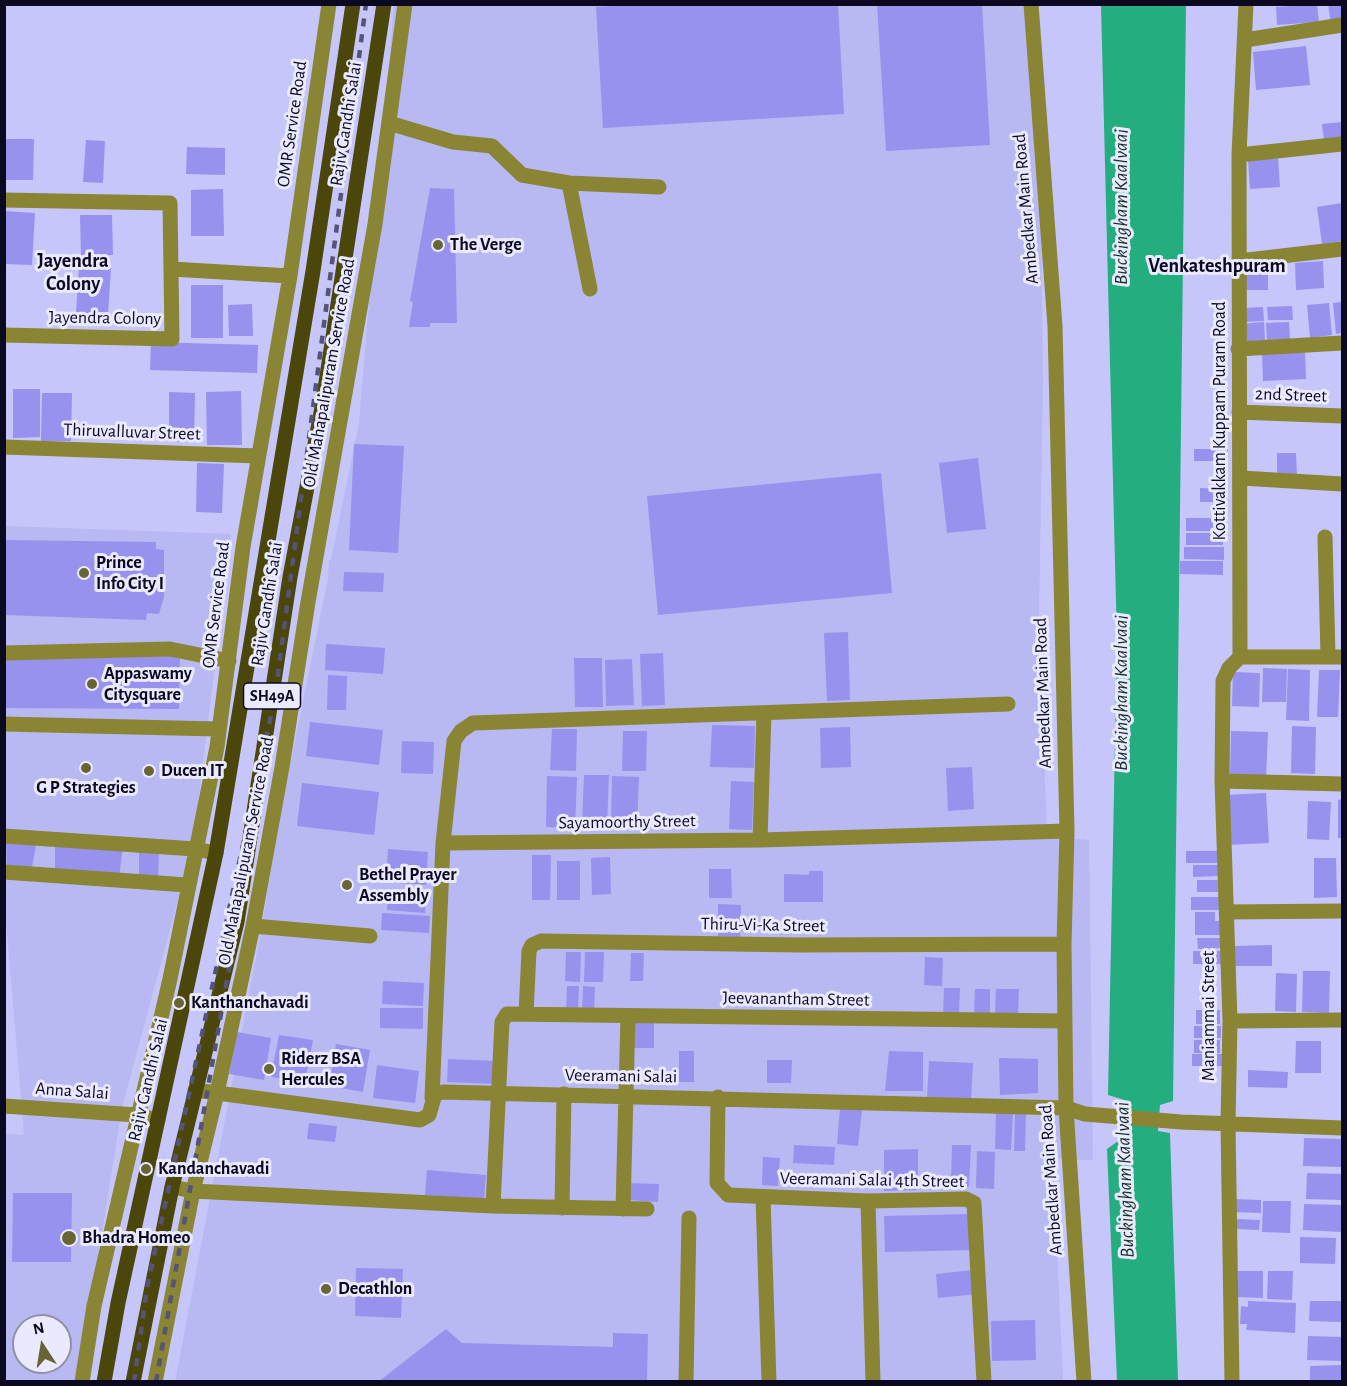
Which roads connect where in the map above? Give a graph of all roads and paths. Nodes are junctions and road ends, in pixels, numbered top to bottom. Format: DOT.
graph roads {
  1 [pos="330,4"];
  2 [pos="353,4"];
  3 [pos="384,4"];
  4 [pos="405,4"];
  5 [pos="1031,4"];
  6 [pos="1246,4"];
  7 [pos="1342,25"];
  8 [pos="1245,40"];
  9 [pos="389,123"];
  10 [pos="1342,144"];
  11 [pos="1239,155"];
  12 [pos="569,183"];
  13 [pos="659,187"];
  14 [pos="4,200"];
  15 [pos="1342,249"];
  16 [pos="1239,261"];
  17 [pos="171,269"];
  18 [pos="290,276"];
  19 [pos="590,289"];
  20 [pos="4,335"];
  21 [pos="1342,343"];
  22 [pos="1238,349"];
  23 [pos="1239,412"];
  24 [pos="1342,416"];
  25 [pos="4,447"];
  26 [pos="258,456"];
  27 [pos="1241,478"];
  28 [pos="1342,484"];
  29 [pos="1325,537"];
  30 [pos="4,653"];
  31 [pos="1335,656"];
  32 [pos="1240,657"];
  33 [pos="229,661"];
  34 [pos="1008,704"];
  35 [pos="764,713"];
  36 [pos="4,724"];
  37 [pos="218,729"];
  38 [pos="1222,781"];
  39 [pos="1342,784"];
  40 [pos="1067,831"];
  41 [pos="4,836"];
  42 [pos="760,840"];
  43 [pos="442,843"];
  44 [pos="195,849"];
  45 [pos="216,853"];
  46 [pos="4,872"];
  47 [pos="187,885"];
  48 [pos="1342,911"];
  49 [pos="1228,912"];
  50 [pos="253,926"];
  51 [pos="370,936"];
  52 [pos="1064,944"];
  53 [pos="526,1014"];
  54 [pos="628,1016"];
  55 [pos="1342,1020"];
  56 [pos="1065,1021"];
  57 [pos="1230,1021"];
  58 [pos="195,1090"];
  59 [pos="217,1093"];
  60 [pos="498,1093"];
  61 [pos="564,1094"];
  62 [pos="626,1096"];
  63 [pos="718,1097"];
  64 [pos="432,1098"];
  65 [pos="4,1106"];
  66 [pos="1066,1108"];
  67 [pos="137,1115"];
  68 [pos="158,1120"];
  69 [pos="1228,1124"];
  70 [pos="1342,1128"];
  71 [pos="172,1187"];
  72 [pos="193,1191"];
  73 [pos="763,1197"];
  74 [pos="868,1201"];
  75 [pos="493,1206"];
  76 [pos="562,1208"];
  77 [pos="623,1209"];
  78 [pos="647,1209"];
  79 [pos="689,1218"];
  80 [pos="82,1382"];
  81 [pos="104,1382"];
  82 [pos="133,1382"];
  83 [pos="155,1382"];
  84 [pos="686,1382"];
  85 [pos="769,1382"];
  86 [pos="873,1382"];
  87 [pos="984,1382"];
  88 [pos="1084,1382"];
  89 [pos="1232,1382"];
  1 -- 18 [label="street, OMR Service Road"];
  2 -- 45 [label="main road, Rajiv Gandhi Salai / SH49A"];
  3 -- 58 [label="main road, Rajiv Gandhi Salai / SH49A"];
  4 -- 9 [label="street, Old Mahapalipuram Service Road"];
  5 -- 40 [label="street, Ambedkar Main Road"];
  6 -- 8 [label="street, Kottivakkam Kuppam Puram Road"];
  7 -- 8 [label="street"];
  8 -- 11 [label="street, Kottivakkam Kuppam Puram Road"];
  9 -- 12 [label="street"];
  9 -- 50 [label="street, Old Mahapalipuram Service Road"];
  10 -- 11 [label="street"];
  11 -- 16 [label="street, Kottivakkam Kuppam Puram Road"];
  12 -- 13 [label="street"];
  12 -- 19 [label="street"];
  14 -- 17 [label="street, Jayendra Colony"];
  15 -- 16 [label="street"];
  16 -- 22 [label="street, Kottivakkam Kuppam Puram Road"];
  17 -- 18 [label="street"];
  17 -- 20 [label="street, Jayendra Colony"];
  18 -- 26 [label="street, OMR Service Road"];
  21 -- 22 [label="street"];
  22 -- 23 [label="street, Kottivakkam Kuppam Puram Road"];
  23 -- 24 [label="street, 2nd Street"];
  23 -- 27 [label="street, Kottivakkam Kuppam Puram Road"];
  25 -- 26 [label="street, Thiruvalluvar Street"];
  26 -- 33 [label="street, OMR Service Road"];
  27 -- 28 [label="street"];
  27 -- 32 [label="street, Kottivakkam Kuppam Puram Road"];
  29 -- 31 [label="street"];
  30 -- 33 [label="street"];
  31 -- 32 [label="street"];
  32 -- 38 [label="street, Maniammai Street"];
  33 -- 37 [label="street, OMR Service Road"];
  34 -- 35 [label="street"];
  35 -- 42 [label="street"];
  35 -- 43 [label="street"];
  36 -- 37 [label="street"];
  37 -- 44 [label="street, OMR Service Road"];
  38 -- 39 [label="street"];
  38 -- 49 [label="street, Maniammai Street"];
  40 -- 42 [label="street, Sayamoorthy Street"];
  40 -- 52 [label="street, Ambedkar Main Road"];
  41 -- 44 [label="street"];
  42 -- 43 [label="street, Sayamoorthy Street"];
  43 -- 64 [label="street"];
  44 -- 45 [label="street"];
  44 -- 47 [label="street, OMR Service Road"];
  45 -- 68 [label="main road, Rajiv Gandhi Salai / SH49A"];
  46 -- 47 [label="street"];
  47 -- 67 [label="street, OMR Service Road"];
  48 -- 49 [label="street"];
  49 -- 57 [label="street, Maniammai Street"];
  50 -- 51 [label="street"];
  50 -- 59 [label="street, Old Mahapalipuram Service Road"];
  52 -- 53 [label="street, Thiru-Vi-Ka Street"];
  52 -- 56 [label="street, Ambedkar Main Road"];
  53 -- 54 [label="street, Jeevanantham Street"];
  53 -- 60 [label="street"];
  54 -- 56 [label="street, Jeevanantham Street"];
  54 -- 62 [label="street"];
  55 -- 57 [label="street"];
  56 -- 66 [label="street, Ambedkar Main Road"];
  57 -- 69 [label="street, Maniammai Street"];
  58 -- 59 [label="street"];
  58 -- 71 [label="main road, Rajiv Gandhi Salai / SH49A"];
  59 -- 64 [label="street"];
  59 -- 72 [label="street, Old Mahapalipuram Service Road"];
  60 -- 61 [label="street, Veeramani Salai"];
  60 -- 64 [label="street, Veeramani Salai"];
  60 -- 75 [label="street"];
  61 -- 62 [label="street, Veeramani Salai"];
  61 -- 76 [label="street"];
  62 -- 63 [label="street, Veeramani Salai"];
  62 -- 77 [label="street"];
  63 -- 66 [label="street, Veeramani Salai"];
  63 -- 73 [label="street, Veeramani Salai 4th Street"];
  65 -- 67 [label="street, Anna Salai"];
  66 -- 69 [label="street, Veeramani Salai"];
  66 -- 88 [label="street, Ambedkar Main Road"];
  67 -- 68 [label="street, Anna Salai"];
  67 -- 80 [label="street, OMR Service Road"];
  68 -- 81 [label="main road, Rajiv Gandhi Salai / SH49A"];
  69 -- 70 [label="street, Veeramani Salai"];
  69 -- 89 [label="street, Maniammai Street"];
  71 -- 72 [label="street"];
  71 -- 82 [label="main road, Rajiv Gandhi Salai / SH49A"];
  72 -- 75 [label="street"];
  72 -- 83 [label="street, Old Mahapalipuram Service Road"];
  73 -- 74 [label="street, Veeramani Salai 4th Street"];
  73 -- 85 [label="street"];
  74 -- 86 [label="street"];
  74 -- 87 [label="street, Veeramani Salai 4th Street"];
  75 -- 76 [label="street"];
  76 -- 77 [label="street"];
  77 -- 78 [label="street"];
  79 -- 84 [label="street"];
}
